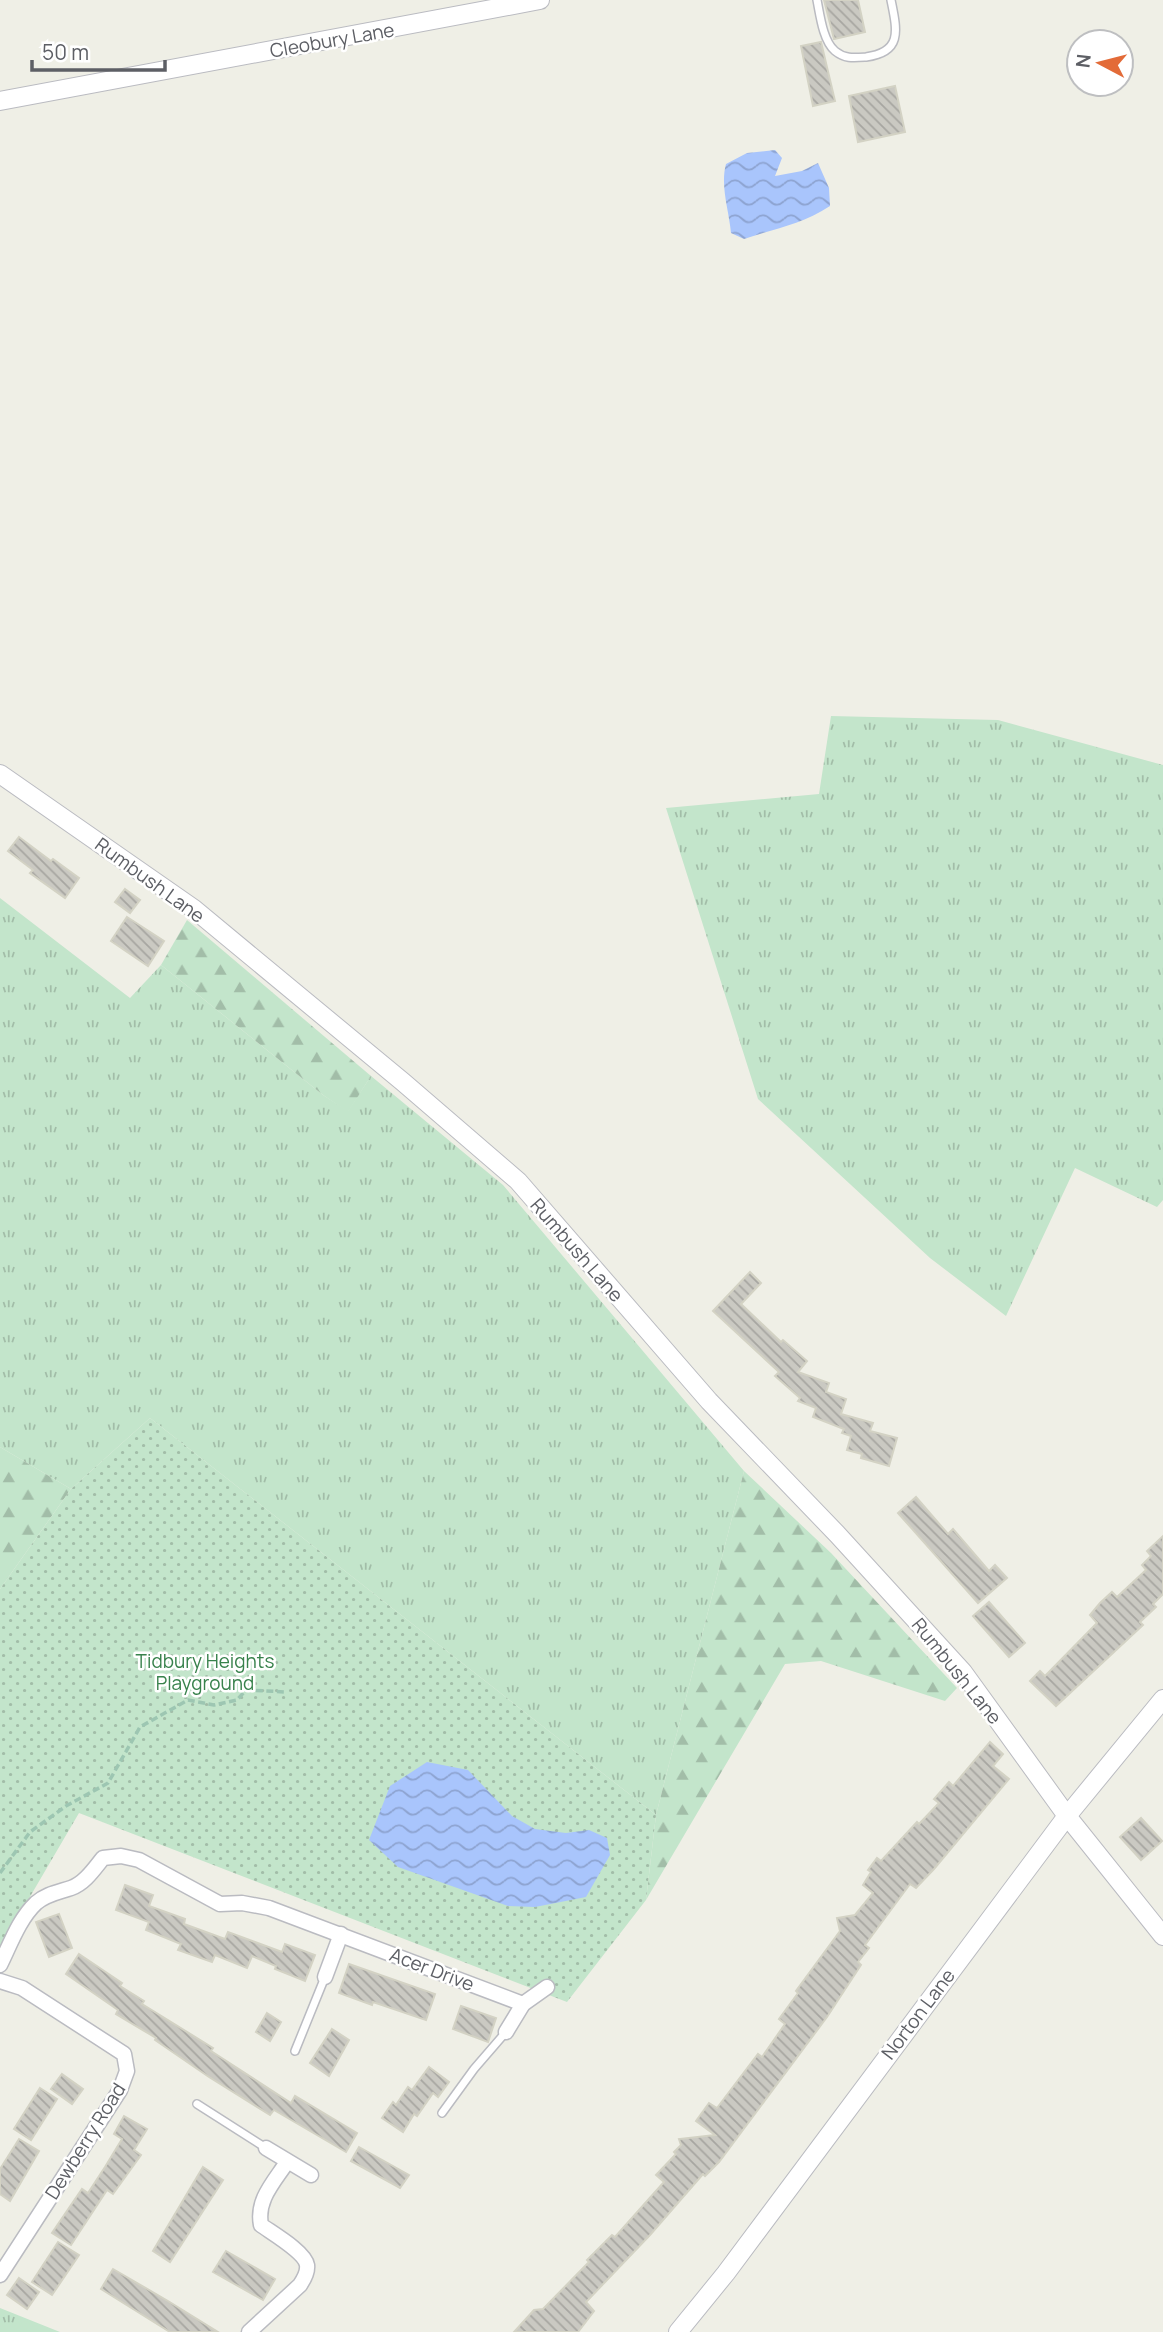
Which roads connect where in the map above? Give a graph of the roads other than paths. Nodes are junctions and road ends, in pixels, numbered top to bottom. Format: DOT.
graph roads {
  1 [pos="540,0"];
  2 [pos="817,0"];
  3 [pos="891,0"];
  4 [pos="0,101"];
  5 [pos="0,775"];
  6 [pos="1163,1699"];
  7 [pos="1067,1816"];
  8 [pos="341,1934"];
  9 [pos="1163,1936"];
  10 [pos="0,1965"];
  11 [pos="325,1977"];
  12 [pos="0,1981"];
  13 [pos="547,1987"];
  14 [pos="523,2004"];
  15 [pos="506,2032"];
  16 [pos="295,2051"];
  17 [pos="197,2104"];
  18 [pos="442,2113"];
  19 [pos="266,2148"];
  20 [pos="287,2162"];
  21 [pos="311,2175"];
  22 [pos="0,2275"];
  23 [pos="249,2332"];
  24 [pos="678,2332"];
  1 -- 4 [label="street, Cleobury Lane"];
  2 -- 3 [label="lane"];
  5 -- 7 [label="street, Rumbush Lane"];
  6 -- 7 [label="street, Norton Lane"];
  7 -- 9 [label="street, Rumbush Lane"];
  7 -- 24 [label="street, Norton Lane"];
  8 -- 10 [label="street, Acer Drive"];
  8 -- 11 [label="street"];
  8 -- 14 [label="street, Acer Drive"];
  11 -- 16 [label="lane"];
  12 -- 22 [label="street, Dewberry Road"];
  13 -- 14 [label="street"];
  14 -- 15 [label="street"];
  15 -- 18 [label="lane"];
  17 -- 19 [label="lane"];
  19 -- 20 [label="street"];
  20 -- 21 [label="street"];
  20 -- 23 [label="street"];
}
